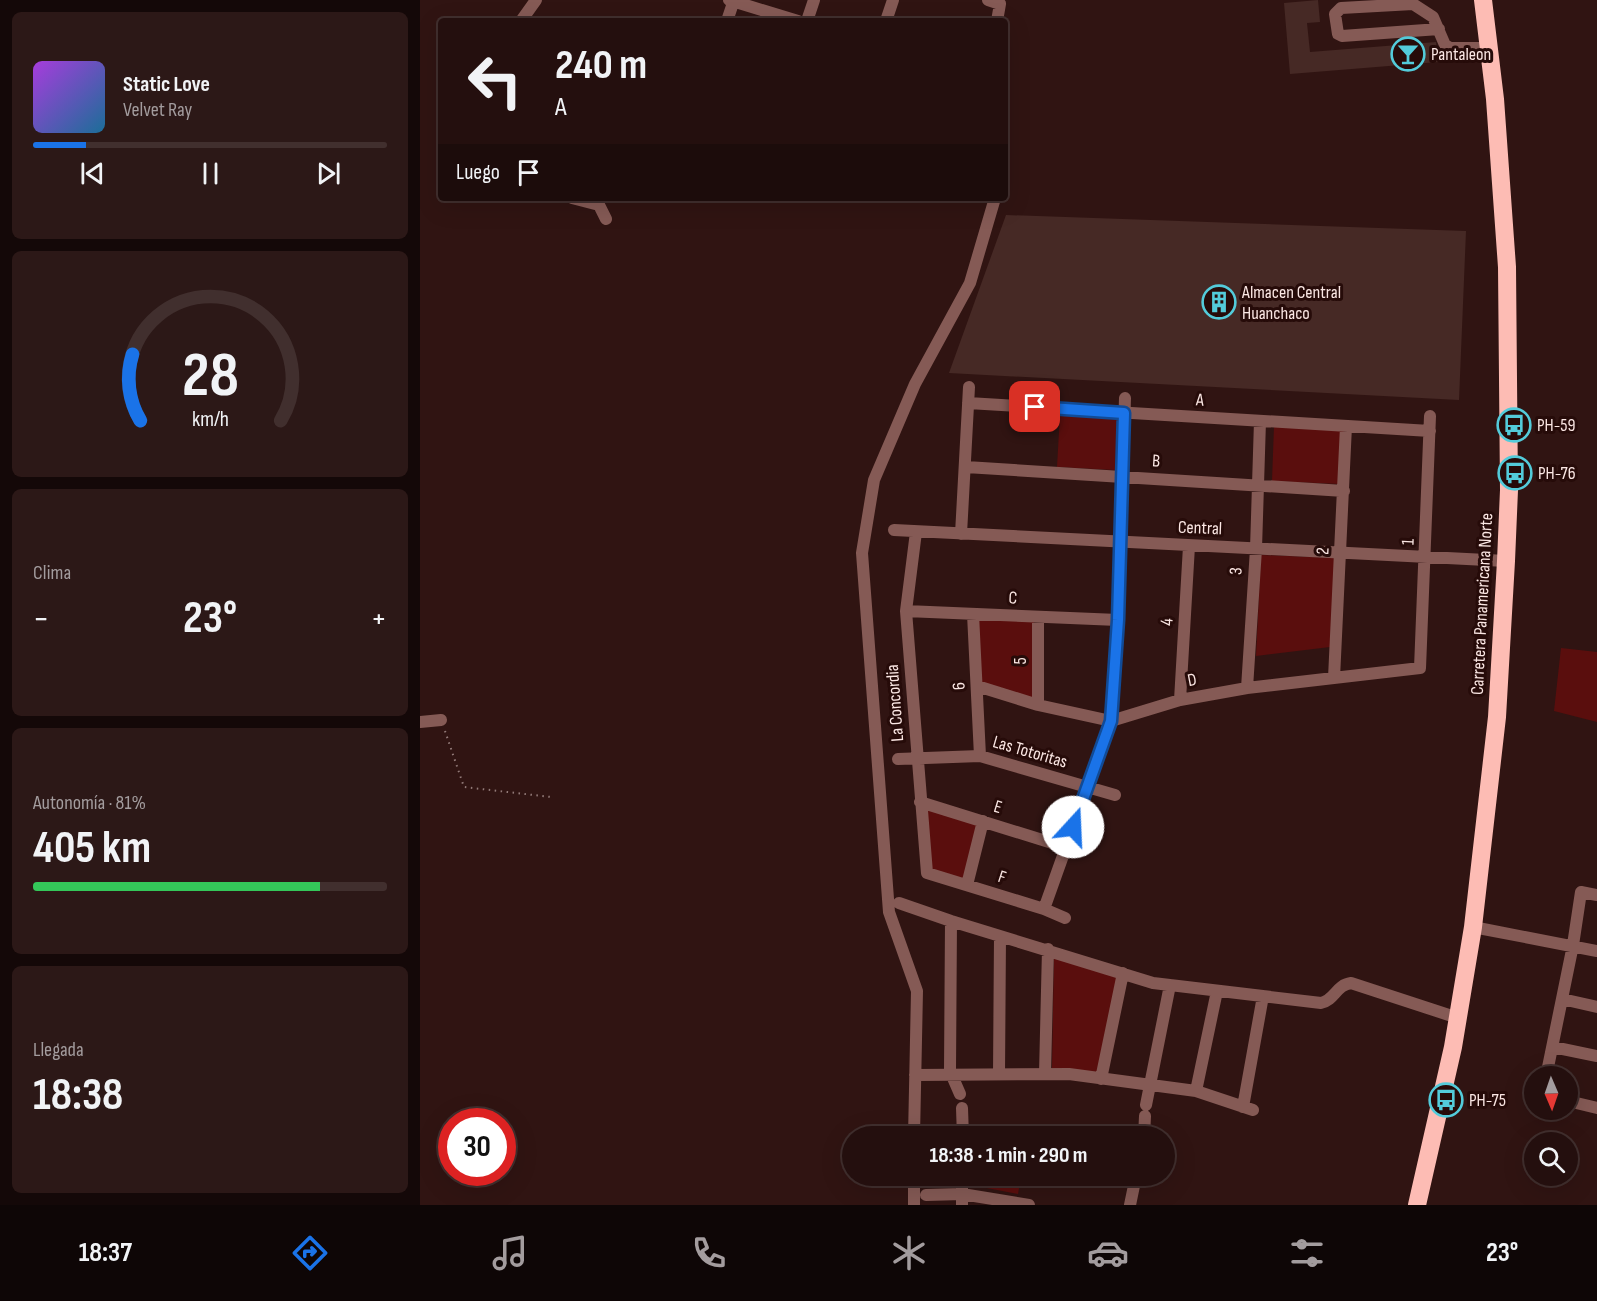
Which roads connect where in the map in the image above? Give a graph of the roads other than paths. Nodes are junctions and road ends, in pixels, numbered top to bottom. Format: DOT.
graph roads {
  1 [pos="536,0"];
  2 [pos="732,0"];
  3 [pos="814,0"];
  4 [pos="893,0"];
  5 [pos="988,0"];
  6 [pos="1483,0"];
  7 [pos="524,18"];
  8 [pos="728,18"];
  9 [pos="789,18"];
  10 [pos="808,18"];
  11 [pos="887,18"];
  12 [pos="998,18"];
  13 [pos="1439,29"];
  14 [pos="1488,48"];
  15 [pos="994,201"];
  16 [pos="600,202"];
  17 [pos="606,219"];
  18 [pos="969,387"];
  19 [pos="1125,398"];
  20 [pos="968,403"];
  21 [pos="1124,413"];
  22 [pos="1430,416"];
  23 [pos="1260,421"];
  24 [pos="1346,426"];
  25 [pos="1430,432"];
  26 [pos="966,467"];
  27 [pos="1122,477"];
  28 [pos="1258,485"];
  29 [pos="1344,490"];
  30 [pos="894,530"];
  31 [pos="916,532"];
  32 [pos="961,534"];
  33 [pos="1119,542"];
  34 [pos="1189,546"];
  35 [pos="1256,549"];
  36 [pos="1341,553"];
  37 [pos="1426,557"];
  38 [pos="1506,561"];
  39 [pos="906,611"];
  40 [pos="973,614"];
  41 [pos="1038,617"];
  42 [pos="1118,620"];
  43 [pos="1420,668"];
  44 [pos="1334,678"];
  45 [pos="977,686"];
  46 [pos="1246,688"];
  47 [pos="1180,700"];
  48 [pos="1038,705"];
  49 [pos="441,720"];
  50 [pos="1111,721"];
  51 [pos="420,722"];
  52 [pos="980,756"];
  53 [pos="916,758"];
  54 [pos="898,759"];
  55 [pos="1087,787"];
  56 [pos="1114,795"];
  57 [pos="920,802"];
  58 [pos="983,821"];
  59 [pos="1065,846"];
  60 [pos="927,873"];
  61 [pos="967,885"];
  62 [pos="1597,895"];
  63 [pos="899,903"];
  64 [pos="1044,909"];
  65 [pos="1065,918"];
  66 [pos="951,921"];
  67 [pos="1473,927"];
  68 [pos="1000,936"];
  69 [pos="1573,945"];
  70 [pos="1048,950"];
  71 [pos="1597,951"];
  72 [pos="1122,973"];
  73 [pos="1170,985"];
  74 [pos="1217,991"];
  75 [pos="1263,996"];
  76 [pos="1562,999"];
  77 [pos="1597,1007"];
  78 [pos="1458,1018"];
  79 [pos="1552,1047"];
  80 [pos="1597,1056"];
  81 [pos="1548,1066"];
  82 [pos="999,1074"];
  83 [pos="1045,1074"];
  84 [pos="915,1076"];
  85 [pos="952,1076"];
  86 [pos="1101,1079"];
  87 [pos="1149,1086"];
  88 [pos="1196,1092"];
  89 [pos="960,1094"];
  90 [pos="1578,1103"];
  91 [pos="963,1108"];
  92 [pos="1597,1108"];
  93 [pos="914,1126"];
  94 [pos="963,1126"];
  95 [pos="1145,1126"];
  96 [pos="914,1186"];
  97 [pos="1134,1186"];
  98 [pos="926,1195"];
  99 [pos="962,1199"];
  100 [pos="914,1205"];
  101 [pos="1029,1205"];
  102 [pos="1130,1205"];
  103 [pos="1417,1205"];
  1 -- 7 [label="street"];
  2 -- 8 [label="street"];
  2 -- 9 [label="street"];
  3 -- 10 [label="street"];
  4 -- 11 [label="street"];
  5 -- 12 [label="street"];
  6 -- 14 [label="highway, Carretera Panamericana Norte"];
  13 -- 13 [label="street"];
  13 -- 14 [label="street"];
  14 -- 38 [label="highway, Carretera Panamericana Norte"];
  15 -- 84 [label="street"];
  16 -- 17 [label="street"];
  18 -- 20 [label="street"];
  19 -- 21 [label="street"];
  20 -- 21 [label="street, A"];
  20 -- 26 [label="street"];
  21 -- 23 [label="street, A"];
  21 -- 27 [label="street"];
  22 -- 25 [label="street, 1"];
  23 -- 24 [label="street, A"];
  23 -- 28 [label="street, 3"];
  24 -- 25 [label="street, A"];
  24 -- 29 [label="street, 2"];
  25 -- 37 [label="street, 1"];
  26 -- 27 [label="street, B"];
  26 -- 32 [label="street"];
  27 -- 28 [label="street, B"];
  27 -- 33 [label="street"];
  28 -- 29 [label="street, B"];
  28 -- 35 [label="street, 3"];
  29 -- 36 [label="street, 2"];
  30 -- 31 [label="street, Central"];
  31 -- 32 [label="street, Central"];
  31 -- 39 [label="street, La Concordia"];
  32 -- 33 [label="street, Central"];
  33 -- 34 [label="street, Central"];
  33 -- 42 [label="street"];
  34 -- 35 [label="street, Central"];
  34 -- 47 [label="street, 4"];
  35 -- 36 [label="street, Central"];
  35 -- 46 [label="street, 3"];
  36 -- 37 [label="street, Central"];
  36 -- 44 [label="street, 2"];
  37 -- 38 [label="street, Central"];
  37 -- 43 [label="street, 1"];
  38 -- 67 [label="highway, Carretera Panamericana Norte"];
  39 -- 40 [label="street, C"];
  39 -- 53 [label="street, La Concordia"];
  40 -- 41 [label="street, C"];
  40 -- 45 [label="street, 6"];
  41 -- 42 [label="street, C"];
  41 -- 48 [label="street, 5"];
  42 -- 50 [label="street"];
  43 -- 44 [label="street, D"];
  44 -- 46 [label="street, D"];
  45 -- 48 [label="street, D"];
  45 -- 52 [label="street, 6"];
  46 -- 47 [label="street, D"];
  47 -- 50 [label="street, D"];
  48 -- 50 [label="street, D"];
  49 -- 51 [label="street"];
  50 -- 55 [label="street"];
  52 -- 53 [label="street, Las Totoritas"];
  52 -- 55 [label="street, Las Totoritas"];
  53 -- 54 [label="street, Las Totoritas"];
  53 -- 57 [label="street, La Concordia"];
  55 -- 56 [label="street, Las Totoritas"];
  55 -- 59 [label="street"];
  57 -- 58 [label="street, E"];
  57 -- 60 [label="street, La Concordia"];
  58 -- 59 [label="street, E"];
  58 -- 61 [label="street"];
  59 -- 64 [label="street"];
  60 -- 61 [label="street, F"];
  61 -- 64 [label="street, F"];
  62 -- 69 [label="street"];
  63 -- 66 [label="street"];
  64 -- 65 [label="street, F"];
  66 -- 68 [label="street"];
  66 -- 85 [label="street"];
  67 -- 69 [label="street"];
  67 -- 78 [label="highway, Carretera Panamericana Norte"];
  68 -- 70 [label="street"];
  68 -- 82 [label="street"];
  69 -- 71 [label="street"];
  69 -- 76 [label="street"];
  70 -- 72 [label="street"];
  70 -- 83 [label="street"];
  72 -- 73 [label="street"];
  72 -- 86 [label="street"];
  73 -- 74 [label="street"];
  73 -- 87 [label="street"];
  74 -- 75 [label="street"];
  74 -- 88 [label="street"];
  75 -- 78 [label="street"];
  75 -- 88 [label="street"];
  76 -- 77 [label="street"];
  76 -- 79 [label="street"];
  78 -- 103 [label="highway, Carretera Panamericana Norte"];
  79 -- 80 [label="street"];
  79 -- 81 [label="street"];
  82 -- 83 [label="street"];
  82 -- 85 [label="street"];
  83 -- 86 [label="street"];
  84 -- 85 [label="street"];
  84 -- 93 [label="street"];
  85 -- 89 [label="street"];
  86 -- 87 [label="street"];
  87 -- 88 [label="street"];
  87 -- 95 [label="street"];
  90 -- 92 [label="street"];
  91 -- 94 [label="street"];
  96 -- 100 [label="street"];
  97 -- 102 [label="street"];
  98 -- 99 [label="street"];
  99 -- 101 [label="street"];
}
